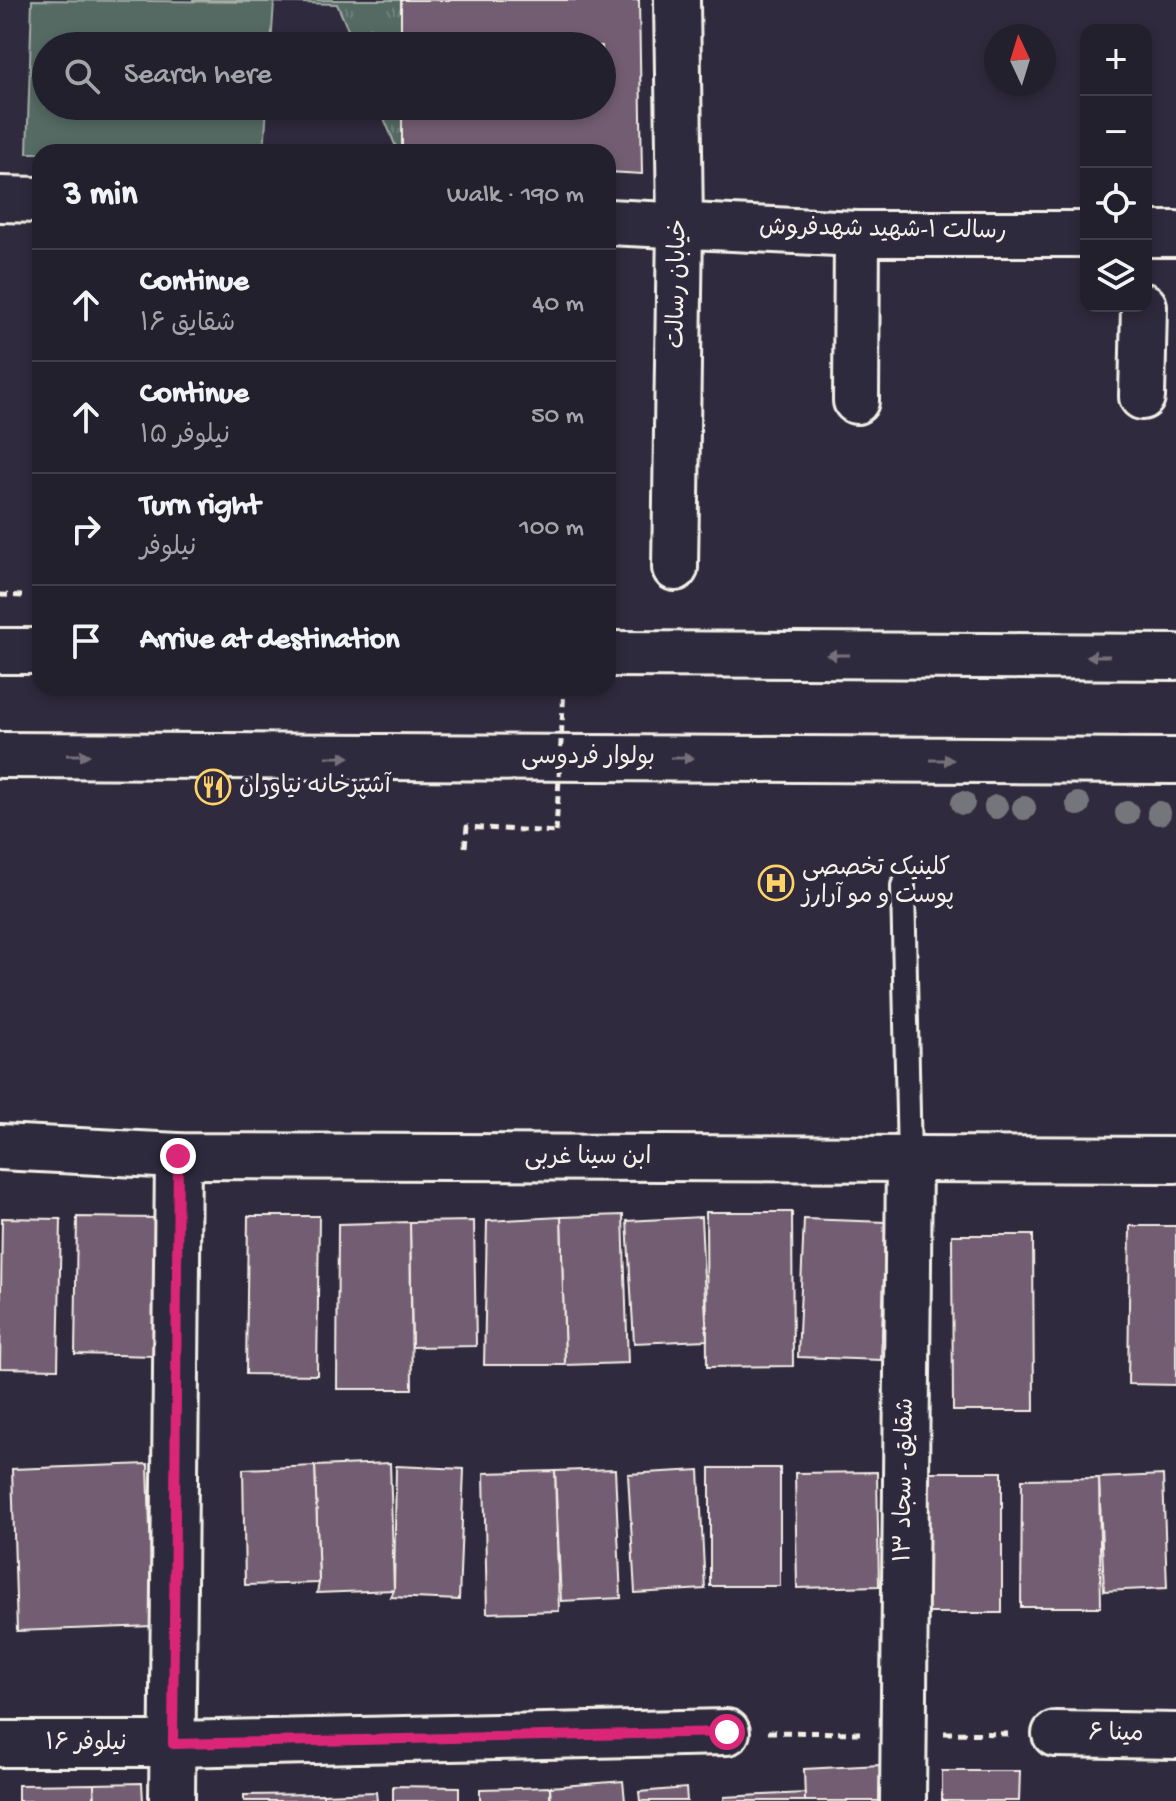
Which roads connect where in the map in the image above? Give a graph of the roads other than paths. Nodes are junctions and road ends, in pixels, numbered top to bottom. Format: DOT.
graph roads {
  1 [pos="677,0"];
  2 [pos="0,199"];
  3 [pos="32,200"];
  4 [pos="616,222"];
  5 [pos="680,225"];
  6 [pos="857,234"];
  7 [pos="1080,234"];
  8 [pos="1152,234"];
  9 [pos="1176,234"];
  10 [pos="1144,312"];
  11 [pos="1142,397"];
  12 [pos="856,401"];
  13 [pos="675,568"];
  14 [pos="0,651"];
  15 [pos="32,651"];
  16 [pos="616,654"];
  17 [pos="1176,657"];
  18 [pos="0,755"];
  19 [pos="1176,761"];
  20 [pos="903,886"];
  21 [pos="0,1147"];
  22 [pos="178,1156"];
  23 [pos="909,1159"];
  24 [pos="1176,1160"];
  25 [pos="727,1732"];
  26 [pos="1055,1734"];
  27 [pos="1176,1736"];
  28 [pos="0,1744"];
  29 [pos="173,1744"];
  30 [pos="172,1801"];
  31 [pos="903,1801"];
  1 -- 5 [label="street, خیابان رسالت"];
  2 -- 3 [label="street"];
  4 -- 5 [label="street, رسالت ۱-شهید شهدفروش"];
  5 -- 6 [label="street, رسالت ۱-شهید شهدفروش"];
  5 -- 13 [label="street, خیابان رسالت"];
  6 -- 7 [label="street, رسالت ۱-شهید شهدفروش"];
  6 -- 12 [label="street"];
  8 -- 9 [label="street"];
  10 -- 11 [label="street"];
  14 -- 15 [label="street"];
  17 -- 16 [label="street, one-way"];
  18 -- 19 [label="street, بولوار فردوسی, one-way"];
  20 -- 23 [label="lane"];
  21 -- 22 [label="street, ابن سینا غربی"];
  22 -- 23 [label="street, ابن سینا غربی"];
  22 -- 29 [label="street"];
  23 -- 24 [label="street, ابن سینا غربی"];
  23 -- 31 [label="street, شقایق - سجاد ۱۳"];
  25 -- 29 [label="street, نیلوفر ۱۶"];
  26 -- 27 [label="street, مینا ۶"];
  28 -- 29 [label="street, نیلوفر ۱۶"];
  29 -- 30 [label="street"];
}
